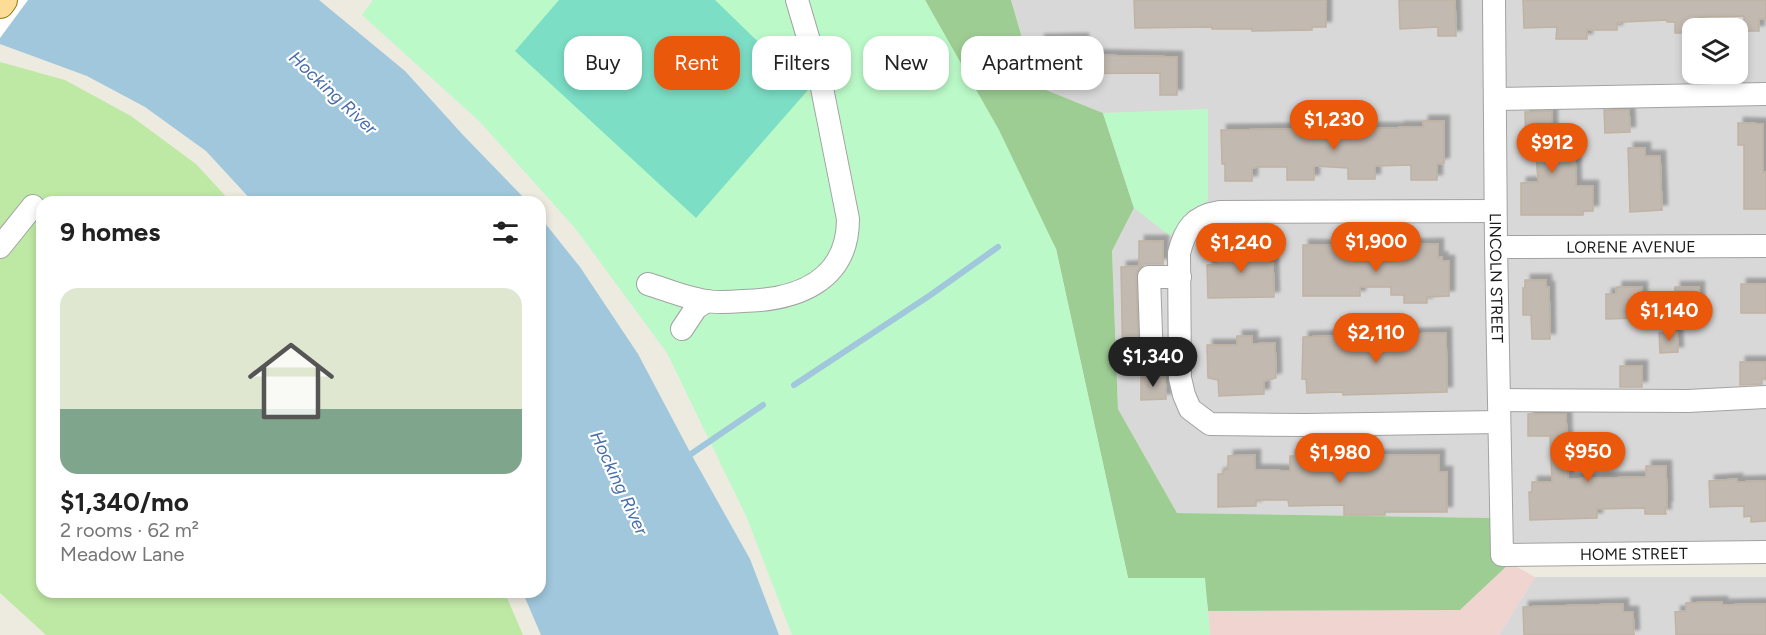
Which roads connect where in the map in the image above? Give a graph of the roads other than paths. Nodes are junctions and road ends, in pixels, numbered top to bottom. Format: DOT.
graph roads {
  1 [pos="796,0"];
  2 [pos="1494,0"];
  3 [pos="1766,94"];
  4 [pos="1496,99"];
  5 [pos="33,206"];
  6 [pos="1495,211"];
  7 [pos="1766,246"];
  8 [pos="1496,247"];
  9 [pos="0,248"];
  10 [pos="1180,277"];
  11 [pos="648,284"];
  12 [pos="707,301"];
  13 [pos="682,329"];
  14 [pos="1180,361"];
  15 [pos="1766,397"];
  16 [pos="1499,411"];
  17 [pos="1766,552"];
  18 [pos="1502,555"];
  1 -- 12 [label="street"];
  2 -- 4 [label="street, LINCOLN STREET"];
  3 -- 4 [label="street"];
  4 -- 6 [label="street, LINCOLN STREET"];
  5 -- 9 [label="street"];
  6 -- 8 [label="street, LINCOLN STREET"];
  6 -- 10 [label="street"];
  7 -- 8 [label="street, LORENE AVENUE"];
  8 -- 16 [label="street, LINCOLN STREET"];
  10 -- 14 [label="street"];
  10 -- 14 [label="street"];
  11 -- 12 [label="street"];
  12 -- 13 [label="street"];
  14 -- 16 [label="street"];
  15 -- 16 [label="street"];
  16 -- 18 [label="street, LINCOLN STREET"];
  17 -- 18 [label="street, HOME STREET"];
}
